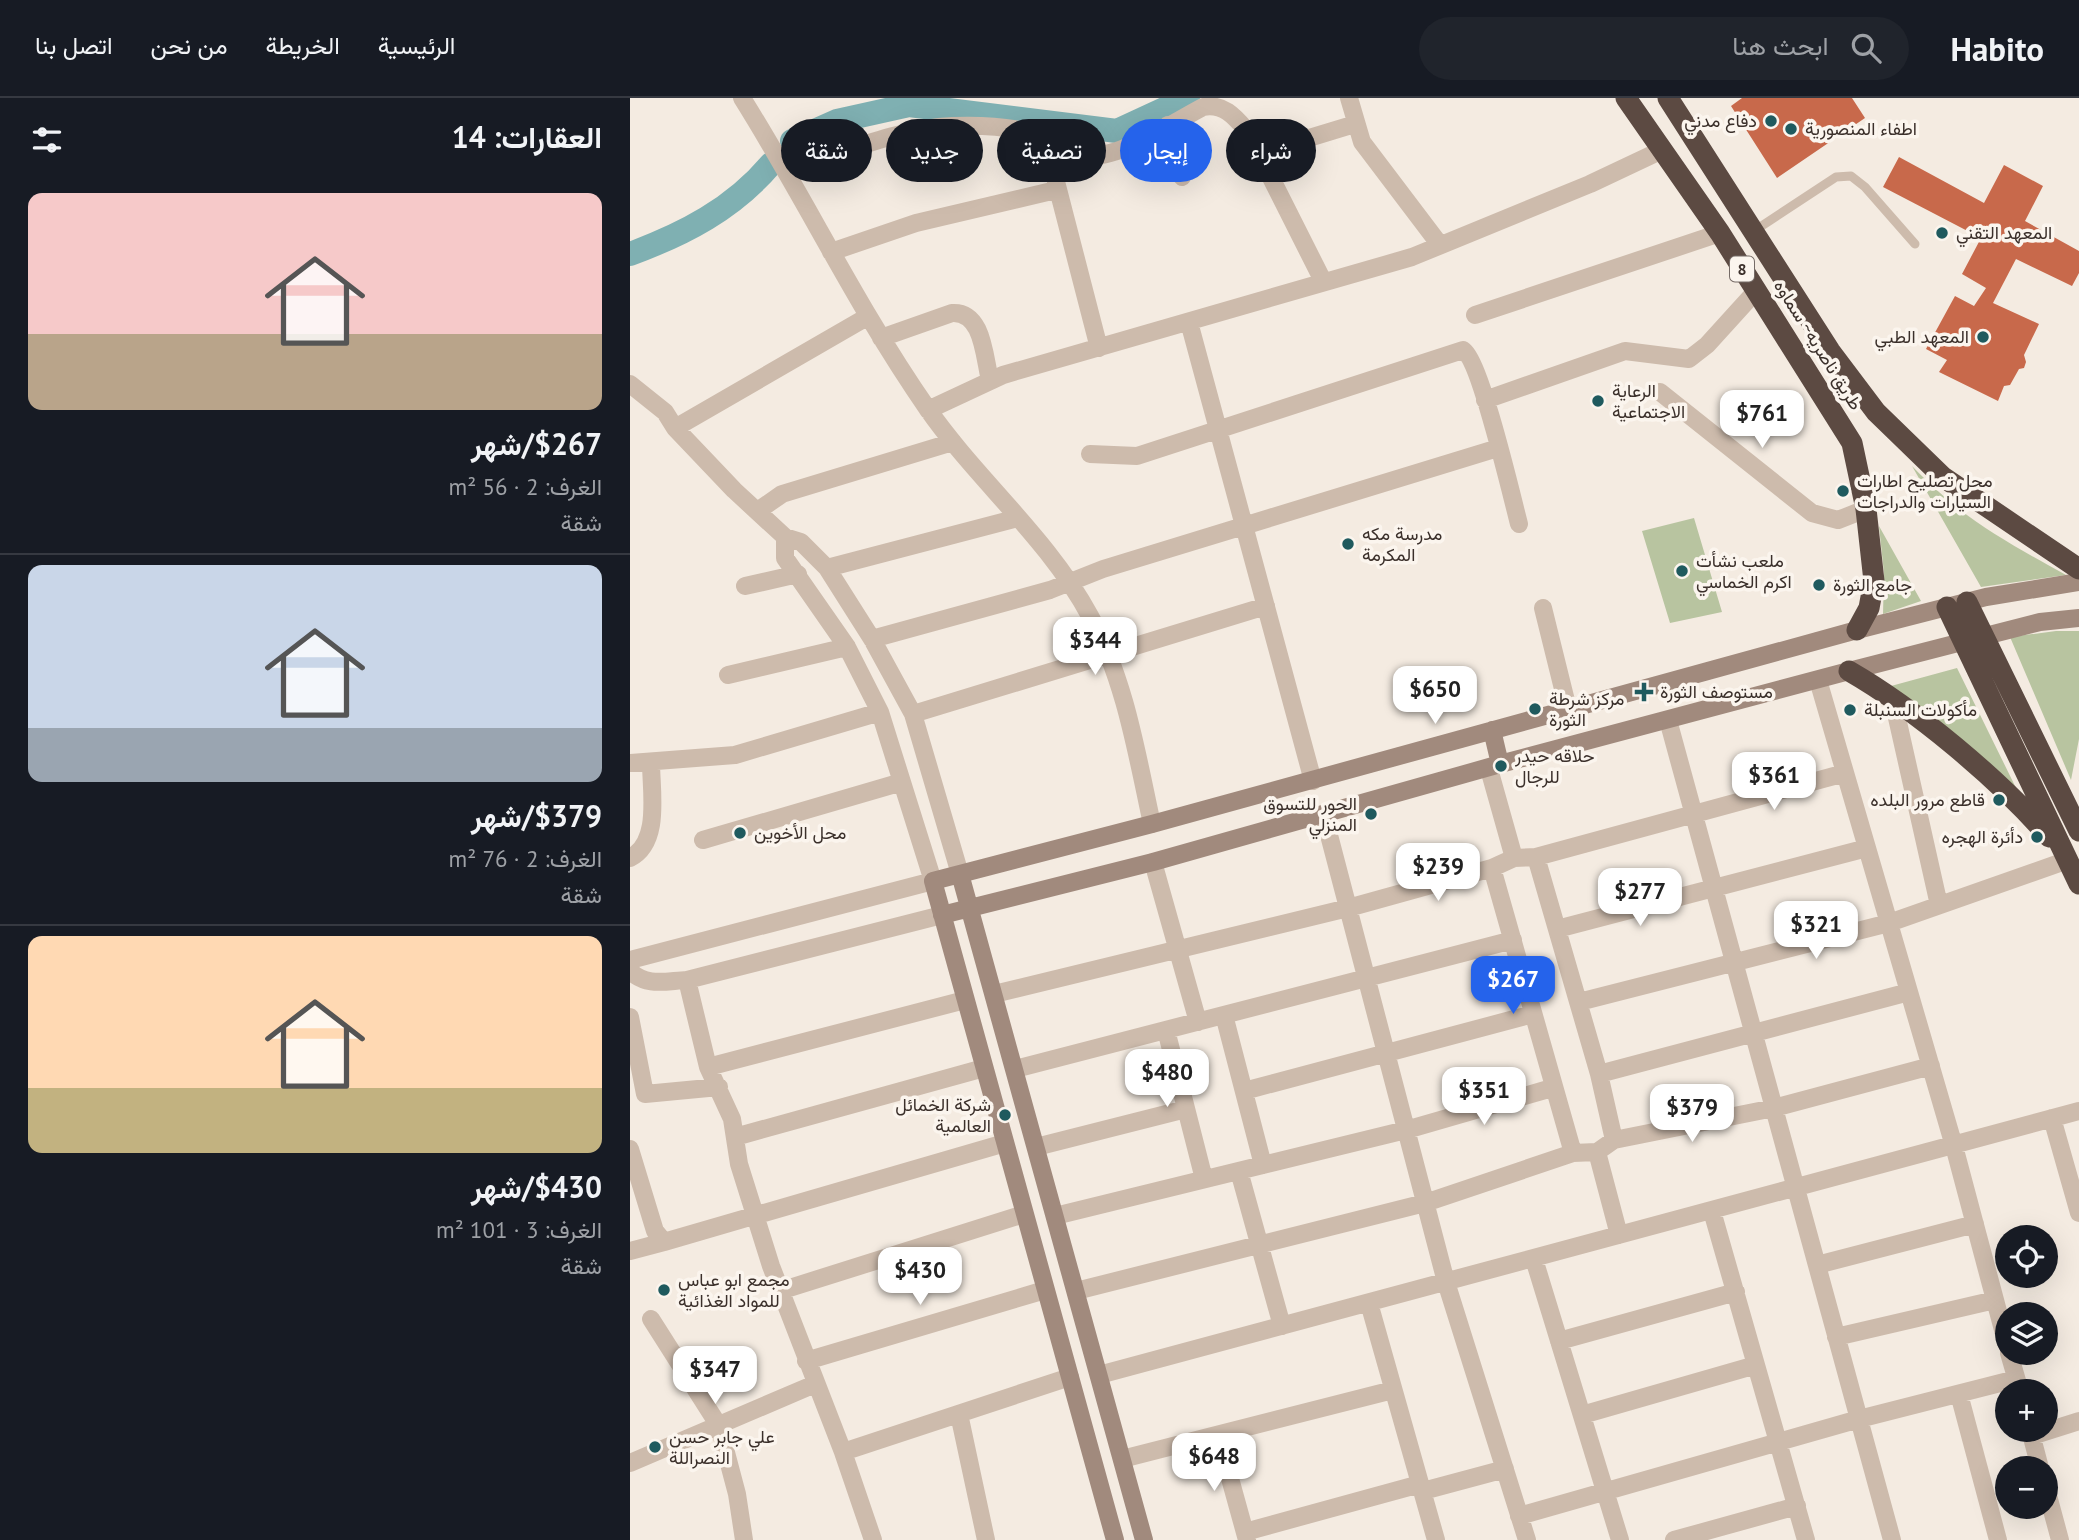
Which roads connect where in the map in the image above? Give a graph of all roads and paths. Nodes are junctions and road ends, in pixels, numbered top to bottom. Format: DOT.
graph roads {
  1 [pos="742,98"];
  2 [pos="1349,98"];
  3 [pos="1626,98"];
  4 [pos="1668,98"];
  5 [pos="1180,119"];
  6 [pos="1237,119"];
  7 [pos="1354,124"];
  8 [pos="997,127"];
  9 [pos="1316,136"];
  10 [pos="872,144"];
  11 [pos="1662,150"];
  12 [pos="1704,151"];
  13 [pos="781,160"];
  14 [pos="1675,169"];
  15 [pos="793,182"];
  16 [pos="1054,182"];
  17 [pos="1274,182"];
  18 [pos="1056,190"];
  19 [pos="1753,232"];
  20 [pos="1720,233"];
  21 [pos="1915,244"];
  22 [pos="1440,245"];
  23 [pos="831,252"];
  24 [pos="1324,281"];
  25 [pos="1756,291"];
  26 [pos="1475,315"];
  27 [pos="867,317"];
  28 [pos="1189,322"];
  29 [pos="881,338"];
  30 [pos="1098,348"];
  31 [pos="990,380"];
  32 [pos="630,384"];
  33 [pos="1660,392"];
  34 [pos="1485,400"];
  35 [pos="928,410"];
  36 [pos="676,428"];
  37 [pos="1220,429"];
  38 [pos="953,442"];
  39 [pos="1498,448"];
  40 [pos="1090,454"];
  41 [pos="1867,509"];
  42 [pos="759,510"];
  43 [pos="1018,518"];
  44 [pos="1519,524"];
  45 [pos="1245,527"];
  46 [pos="785,537"];
  47 [pos="827,568"];
  48 [pos="2079,569"];
  49 [pos="798,574"];
  50 [pos="2079,582"];
  51 [pos="1070,584"];
  52 [pos="745,586"];
  53 [pos="1957,604"];
  54 [pos="1266,606"];
  55 [pos="1543,608"];
  56 [pos="2079,618"];
  57 [pos="1857,630"];
  58 [pos="1986,636"];
  59 [pos="872,639"];
  60 [pos="1965,642"];
  61 [pos="846,647"];
  62 [pos="1106,653"];
  63 [pos="1849,671"];
  64 [pos="728,675"];
  65 [pos="1818,680"];
  66 [pos="1893,700"];
  67 [pos="1568,709"];
  68 [pos="880,712"];
  69 [pos="913,714"];
  70 [pos="1668,720"];
  71 [pos="1492,730"];
  72 [pos="651,762"];
  73 [pos="630,763"];
  74 [pos="1494,766"];
  75 [pos="1845,773"];
  76 [pos="1313,780"];
  77 [pos="902,782"];
  78 [pos="1693,814"];
  79 [pos="1324,816"];
  80 [pos="1152,824"];
  81 [pos="2079,831"];
  82 [pos="703,840"];
  83 [pos="1867,848"];
  84 [pos="630,858"];
  85 [pos="1514,858"];
  86 [pos="1536,858"];
  87 [pos="2068,860"];
  88 [pos="1153,862"];
  89 [pos="1492,868"];
  90 [pos="960,874"];
  91 [pos="933,881"];
  92 [pos="2079,884"];
  93 [pos="1714,890"];
  94 [pos="1939,905"];
  95 [pos="970,908"];
  96 [pos="1348,908"];
  97 [pos="942,915"];
  98 [pos="1889,923"];
  99 [pos="1557,929"];
  100 [pos="1513,940"];
  101 [pos="1177,950"];
  102 [pos="630,960"];
  103 [pos="1734,961"];
  104 [pos="630,971"];
  105 [pos="1366,979"];
  106 [pos="687,980"];
  107 [pos="1909,992"];
  108 [pos="994,994"];
  109 [pos="965,1000"];
  110 [pos="1579,1002"];
  111 [pos="1533,1014"];
  112 [pos="1224,1015"];
  113 [pos="630,1017"];
  114 [pos="1198,1022"];
  115 [pos="1166,1030"];
  116 [pos="1754,1034"];
  117 [pos="1386,1052"];
  118 [pos="1931,1066"];
  119 [pos="708,1067"];
  120 [pos="984,1068"];
  121 [pos="1014,1069"];
  122 [pos="1600,1074"];
  123 [pos="719,1087"];
  124 [pos="1552,1088"];
  125 [pos="1244,1091"];
  126 [pos="637,1097"];
  127 [pos="1774,1108"];
  128 [pos="1186,1109"];
  129 [pos="2079,1111"];
  130 [pos="2052,1118"];
  131 [pos="1406,1130"];
  132 [pos="736,1137"];
  133 [pos="1614,1140"];
  134 [pos="1005,1143"];
  135 [pos="1954,1146"];
  136 [pos="1036,1147"];
  137 [pos="630,1149"];
  138 [pos="1597,1152"];
  139 [pos="1573,1153"];
  140 [pos="1263,1165"];
  141 [pos="1239,1171"];
  142 [pos="1204,1179"];
  143 [pos="1796,1189"];
  144 [pos="1425,1203"];
  145 [pos="1712,1211"];
  146 [pos="2079,1213"];
  147 [pos="1024,1214"];
  148 [pos="1055,1216"];
  149 [pos="756,1217"];
  150 [pos="1975,1224"];
  151 [pos="1619,1235"];
  152 [pos="664,1242"];
  153 [pos="1260,1245"];
  154 [pos="630,1251"];
  155 [pos="1534,1259"];
  156 [pos="1817,1265"];
  157 [pos="1446,1282"];
  158 [pos="1045,1290"];
  159 [pos="780,1291"];
  160 [pos="1076,1292"];
  161 [pos="1735,1292"];
  162 [pos="1995,1300"];
  163 [pos="1369,1303"];
  164 [pos="651,1320"];
  165 [pos="1282,1326"];
  166 [pos="1836,1337"];
  167 [pos="1559,1341"];
  168 [pos="806,1361"];
  169 [pos="1756,1365"];
  170 [pos="1099,1375"];
  171 [pos="1070,1377"];
  172 [pos="816,1384"];
  173 [pos="1995,1388"];
  174 [pos="1393,1390"];
  175 [pos="1958,1394"];
  176 [pos="959,1414"];
  177 [pos="1582,1415"];
  178 [pos="1859,1419"];
  179 [pos="2079,1421"];
  180 [pos="719,1426"];
  181 [pos="2058,1426"];
  182 [pos="1217,1435"];
  183 [pos="1779,1444"];
  184 [pos="843,1452"];
  185 [pos="1122,1460"];
  186 [pos="630,1463"];
  187 [pos="1505,1469"];
  188 [pos="1421,1487"];
  189 [pos="1605,1490"];
  190 [pos="1797,1506"];
  191 [pos="1520,1516"];
  192 [pos="2054,1519"];
  193 [pos="1246,1536"];
  194 [pos="744,1540"];
  195 [pos="873,1540"];
  196 [pos="986,1540"];
  197 [pos="1115,1540"];
  198 [pos="1144,1540"];
  199 [pos="1436,1540"];
  200 [pos="1527,1540"];
  201 [pos="1620,1540"];
  202 [pos="1674,1540"];
  203 [pos="1807,1540"];
  204 [pos="1892,1540"];
  205 [pos="1998,1540"];
  206 [pos="2060,1540"];
  1 -- 13 [label="street"];
  2 -- 7 [label="street"];
  3 -- 11 [label="highway, طريق ناصريه~ سماوه / 8"];
  4 -- 12 [label="highway, طريق ناصريه~ سماوه / 8"];
  5 -- 6 [label="street"];
  7 -- 9 [label="street"];
  7 -- 22 [label="street"];
  8 -- 10 [label="street"];
  11 -- 14 [label="highway, طريق ناصريه~ سماوه / 8"];
  11 -- 22 [label="street"];
  12 -- 14 [label="highway"];
  12 -- 19 [label="highway, طريق ناصريه~ سماوه / 8"];
  14 -- 20 [label="highway, طريق ناصريه~ سماوه / 8"];
  15 -- 23 [label="street"];
  16 -- 18 [label="street"];
  17 -- 24 [label="street"];
  18 -- 23 [label="street"];
  18 -- 30 [label="street"];
  19 -- 21 [label="lane"];
  19 -- 48 [label="highway, طريق ناصريه~ سماوه / 8"];
  20 -- 25 [label="highway, طريق ناصريه~ سماوه / 8"];
  20 -- 26 [label="street"];
  22 -- 24 [label="street"];
  23 -- 27 [label="street"];
  24 -- 28 [label="street"];
  25 -- 34 [label="street"];
  25 -- 41 [label="highway, طريق ناصريه~ سماوه / 8"];
  27 -- 29 [label="street"];
  27 -- 36 [label="street"];
  28 -- 30 [label="street"];
  28 -- 37 [label="street"];
  29 -- 31 [label="street"];
  29 -- 35 [label="street"];
  30 -- 31 [label="street"];
  31 -- 35 [label="street"];
  32 -- 36 [label="street"];
  33 -- 41 [label="street"];
  34 -- 37 [label="street"];
  34 -- 39 [label="street"];
  35 -- 38 [label="street"];
  36 -- 42 [label="street"];
  37 -- 40 [label="street"];
  37 -- 45 [label="street"];
  38 -- 42 [label="street"];
  38 -- 43 [label="street"];
  39 -- 44 [label="street"];
  39 -- 45 [label="street"];
  41 -- 57 [label="highway"];
  42 -- 46 [label="street"];
  43 -- 47 [label="street"];
  43 -- 51 [label="street"];
  45 -- 51 [label="street"];
  45 -- 54 [label="street"];
  46 -- 47 [label="street"];
  46 -- 49 [label="street"];
  47 -- 59 [label="street"];
  49 -- 52 [label="street"];
  49 -- 61 [label="street"];
  50 -- 53 [label="street"];
  51 -- 59 [label="street"];
  51 -- 62 [label="street"];
  53 -- 57 [label="street"];
  53 -- 58 [label="highway"];
  53 -- 60 [label="highway"];
  54 -- 62 [label="street"];
  54 -- 76 [label="street"];
  55 -- 67 [label="street"];
  56 -- 58 [label="street"];
  57 -- 67 [label="street"];
  58 -- 60 [label="street"];
  58 -- 81 [label="highway"];
  59 -- 69 [label="street"];
  60 -- 63 [label="street"];
  60 -- 87 [label="highway"];
  61 -- 64 [label="street"];
  61 -- 68 [label="street"];
  62 -- 69 [label="street"];
  62 -- 80 [label="street"];
  63 -- 65 [label="street"];
  63 -- 66 [label="highway"];
  65 -- 70 [label="street"];
  65 -- 75 [label="street"];
  66 -- 87 [label="highway"];
  66 -- 94 [label="street"];
  67 -- 71 [label="street"];
  68 -- 72 [label="street"];
  68 -- 77 [label="street"];
  69 -- 90 [label="street"];
  70 -- 74 [label="street"];
  70 -- 78 [label="street"];
  71 -- 74 [label="street"];
  71 -- 76 [label="street"];
  72 -- 73 [label="street"];
  72 -- 84 [label="street"];
  74 -- 79 [label="street"];
  74 -- 85 [label="street"];
  75 -- 78 [label="street"];
  75 -- 83 [label="street"];
  76 -- 80 [label="street"];
  77 -- 82 [label="street"];
  77 -- 91 [label="street"];
  78 -- 86 [label="street"];
  78 -- 93 [label="street"];
  79 -- 88 [label="street"];
  79 -- 96 [label="street"];
  80 -- 90 [label="street"];
  83 -- 93 [label="street"];
  83 -- 98 [label="street"];
  85 -- 86 [label="street"];
  85 -- 89 [label="street"];
  86 -- 99 [label="street"];
  87 -- 92 [label="highway"];
  87 -- 94 [label="street"];
  88 -- 95 [label="street"];
  88 -- 101 [label="street"];
  89 -- 96 [label="street"];
  89 -- 100 [label="street"];
  90 -- 91 [label="street"];
  90 -- 95 [label="street"];
  91 -- 97 [label="street"];
  91 -- 102 [label="street"];
  93 -- 99 [label="street"];
  93 -- 103 [label="street"];
  94 -- 98 [label="street"];
  95 -- 97 [label="street"];
  95 -- 108 [label="street"];
  96 -- 101 [label="street"];
  96 -- 105 [label="street"];
  97 -- 106 [label="street"];
  97 -- 109 [label="street"];
  98 -- 103 [label="street"];
  98 -- 107 [label="street"];
  99 -- 110 [label="street"];
  100 -- 105 [label="street"];
  100 -- 111 [label="street"];
  101 -- 108 [label="street"];
  101 -- 114 [label="street"];
  103 -- 110 [label="street"];
  103 -- 116 [label="street"];
  104 -- 106 [label="street"];
  105 -- 112 [label="street"];
  105 -- 117 [label="street"];
  106 -- 119 [label="street"];
  107 -- 116 [label="street"];
  107 -- 118 [label="street"];
  108 -- 121 [label="street"];
  109 -- 119 [label="street"];
  109 -- 120 [label="street"];
  110 -- 122 [label="street"];
  111 -- 117 [label="street"];
  111 -- 124 [label="street"];
  112 -- 114 [label="street"];
  112 -- 125 [label="street"];
  113 -- 126 [label="street"];
  114 -- 115 [label="street"];
  115 -- 121 [label="street"];
  115 -- 128 [label="street"];
  116 -- 122 [label="street"];
  116 -- 127 [label="street"];
  117 -- 125 [label="street"];
  117 -- 131 [label="street"];
  118 -- 127 [label="street"];
  118 -- 135 [label="street"];
  119 -- 123 [label="street"];
  120 -- 132 [label="street"];
  120 -- 134 [label="street"];
  121 -- 136 [label="street"];
  122 -- 133 [label="street"];
  123 -- 126 [label="street"];
  123 -- 132 [label="street"];
  124 -- 131 [label="street"];
  124 -- 139 [label="street"];
  125 -- 140 [label="street"];
  127 -- 133 [label="street"];
  127 -- 143 [label="street"];
  128 -- 136 [label="street"];
  128 -- 142 [label="street"];
  129 -- 130 [label="street"];
  130 -- 135 [label="street"];
  130 -- 146 [label="street"];
  131 -- 140 [label="street"];
  131 -- 144 [label="street"];
  132 -- 149 [label="street"];
  133 -- 138 [label="street"];
  134 -- 147 [label="street"];
  134 -- 149 [label="street"];
  135 -- 143 [label="street"];
  135 -- 150 [label="street"];
  136 -- 148 [label="street"];
  137 -- 152 [label="street"];
  138 -- 139 [label="street"];
  138 -- 151 [label="street"];
  139 -- 144 [label="street"];
  140 -- 141 [label="street"];
  141 -- 142 [label="street"];
  141 -- 153 [label="street"];
  142 -- 148 [label="street"];
  143 -- 145 [label="street"];
  143 -- 156 [label="street"];
  144 -- 153 [label="street"];
  144 -- 157 [label="street"];
  145 -- 151 [label="street"];
  145 -- 161 [label="street"];
  147 -- 158 [label="street"];
  147 -- 159 [label="street"];
  148 -- 160 [label="street"];
  149 -- 152 [label="street"];
  149 -- 159 [label="street"];
  150 -- 156 [label="street"];
  150 -- 162 [label="street"];
  151 -- 155 [label="street"];
  152 -- 154 [label="street"];
  153 -- 160 [label="street"];
  153 -- 165 [label="street"];
  155 -- 157 [label="street"];
  155 -- 167 [label="street"];
  156 -- 166 [label="street"];
  157 -- 163 [label="street"];
  157 -- 187 [label="street"];
  158 -- 168 [label="street"];
  158 -- 171 [label="street"];
  159 -- 168 [label="street"];
  160 -- 170 [label="street"];
  161 -- 167 [label="street"];
  161 -- 169 [label="street"];
  162 -- 166 [label="street"];
  163 -- 165 [label="street"];
  163 -- 174 [label="street"];
  164 -- 180 [label="street"];
  165 -- 170 [label="street"];
  166 -- 178 [label="street"];
  167 -- 177 [label="street"];
  168 -- 172 [label="street"];
  169 -- 177 [label="street"];
  169 -- 183 [label="street"];
  170 -- 185 [label="street"];
  171 -- 176 [label="street"];
  171 -- 197 [label="street"];
  172 -- 180 [label="street"];
  172 -- 184 [label="street"];
  173 -- 175 [label="street"];
  174 -- 182 [label="street"];
  174 -- 188 [label="street"];
  175 -- 178 [label="street"];
  175 -- 205 [label="street"];
  176 -- 184 [label="street"];
  176 -- 196 [label="street"];
  177 -- 189 [label="street"];
  178 -- 183 [label="street"];
  178 -- 204 [label="street"];
  179 -- 181 [label="street"];
  180 -- 186 [label="street"];
  180 -- 194 [label="street"];
  182 -- 185 [label="street"];
  182 -- 193 [label="street"];
  183 -- 189 [label="street"];
  183 -- 190 [label="street"];
  184 -- 195 [label="street"];
  185 -- 198 [label="street"];
  187 -- 188 [label="street"];
  187 -- 191 [label="street"];
  188 -- 193 [label="street"];
  188 -- 199 [label="street"];
  189 -- 191 [label="street"];
  189 -- 201 [label="street"];
  190 -- 202 [label="street"];
  190 -- 203 [label="street"];
  191 -- 200 [label="street"];
  192 -- 206 [label="street"];
}
